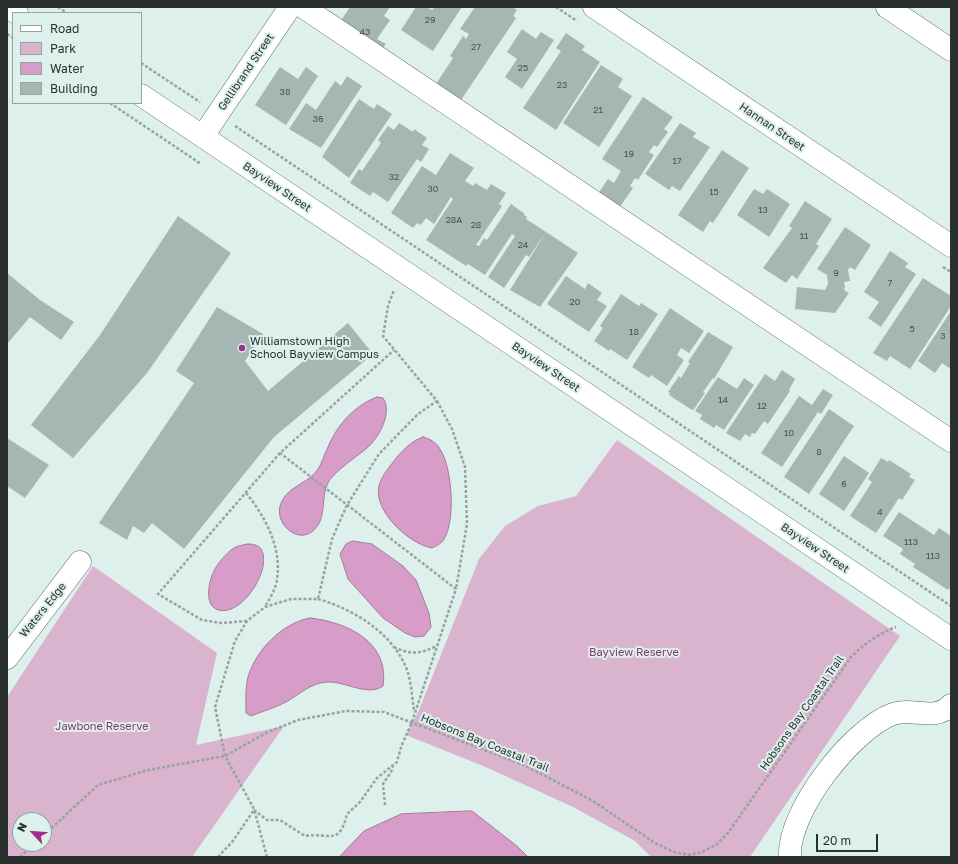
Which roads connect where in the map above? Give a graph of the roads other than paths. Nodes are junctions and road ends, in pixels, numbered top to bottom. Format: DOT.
graph roads {
  1 [pos="290,7"];
  2 [pos="303,7"];
  3 [pos="594,7"];
  4 [pos="887,7"];
  5 [pos="951,50"];
  6 [pos="142,96"];
  7 [pos="203,136"];
  8 [pos="951,246"];
  9 [pos="951,441"];
  10 [pos="80,562"];
  11 [pos="951,640"];
  12 [pos="7,658"];
  13 [pos="951,705"];
  14 [pos="790,857"];
  1 -- 7 [label="street, Gellibrand Street"];
  2 -- 9 [label="street"];
  3 -- 8 [label="street, Hannan Street"];
  4 -- 5 [label="street"];
  6 -- 7 [label="street, Bayview Street"];
  7 -- 11 [label="street, Bayview Street"];
  10 -- 12 [label="street, Waters Edge"];
  13 -- 14 [label="street"];
}
